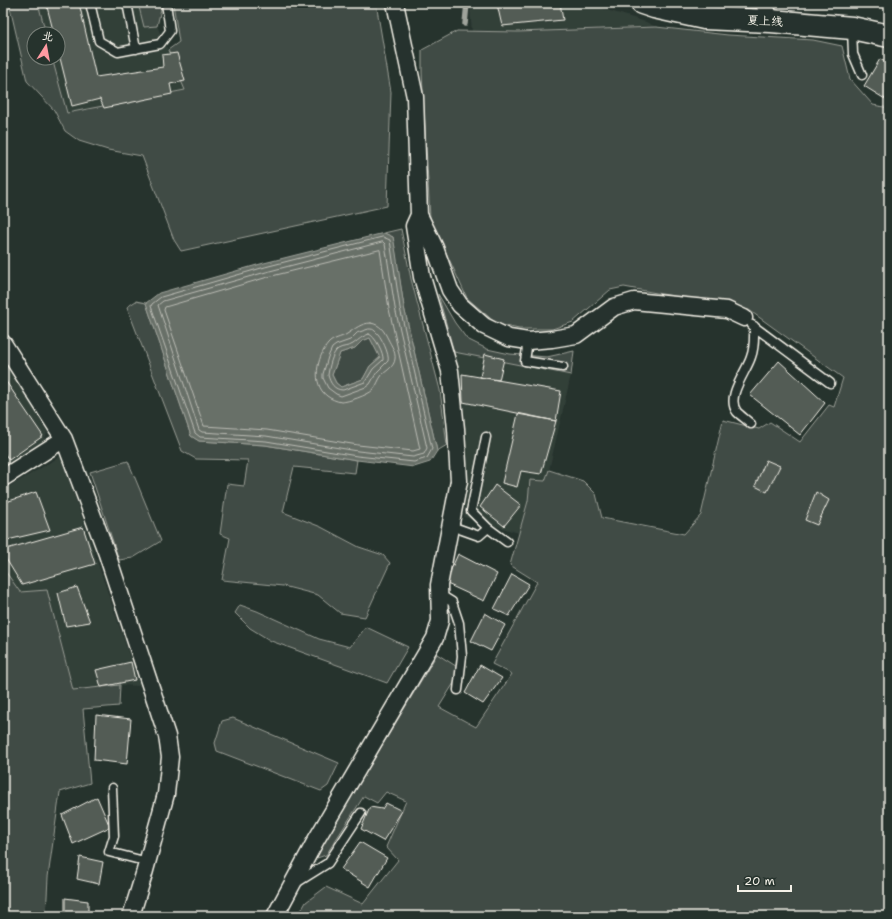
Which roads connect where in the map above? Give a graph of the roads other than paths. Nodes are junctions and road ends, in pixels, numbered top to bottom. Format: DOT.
graph roads {
  1 [pos="90,3"];
  2 [pos="127,3"];
  3 [pos="166,3"];
  4 [pos="395,3"];
  5 [pos="642,3"];
  6 [pos="767,12"];
  7 [pos="852,28"];
  8 [pos="889,36"];
  9 [pos="136,49"];
  10 [pos="862,75"];
  11 [pos="419,215"];
  12 [pos="749,322"];
  13 [pos="528,341"];
  14 [pos="3,342"];
  15 [pos="564,367"];
  16 [pos="830,383"];
  17 [pos="751,424"];
  18 [pos="486,438"];
  19 [pos="64,439"];
  20 [pos="3,478"];
  21 [pos="451,526"];
  22 [pos="488,528"];
  23 [pos="508,542"];
  24 [pos="439,594"];
  25 [pos="458,690"];
  26 [pos="112,788"];
  27 [pos="361,813"];
  28 [pos="148,862"];
  29 [pos="290,887"];
  30 [pos="131,916"];
  31 [pos="275,916"];
  1 -- 9 [label="lane"];
  2 -- 9 [label="lane"];
  3 -- 9 [label="lane"];
  4 -- 11 [label="street"];
  5 -- 6 [label="street, 夏上线"];
  6 -- 7 [label="street, 夏上线"];
  7 -- 8 [label="street, 夏上线"];
  7 -- 10 [label="lane"];
  11 -- 13 [label="street"];
  11 -- 21 [label="street"];
  12 -- 13 [label="street"];
  12 -- 16 [label="lane"];
  12 -- 17 [label="lane"];
  13 -- 15 [label="lane"];
  14 -- 19 [label="street"];
  18 -- 22 [label="lane"];
  19 -- 20 [label="street"];
  19 -- 28 [label="street"];
  21 -- 22 [label="lane"];
  21 -- 24 [label="street"];
  22 -- 23 [label="lane"];
  24 -- 25 [label="lane"];
  24 -- 29 [label="street"];
  26 -- 28 [label="lane"];
  27 -- 29 [label="lane"];
  28 -- 30 [label="street"];
  29 -- 31 [label="street"];
}
